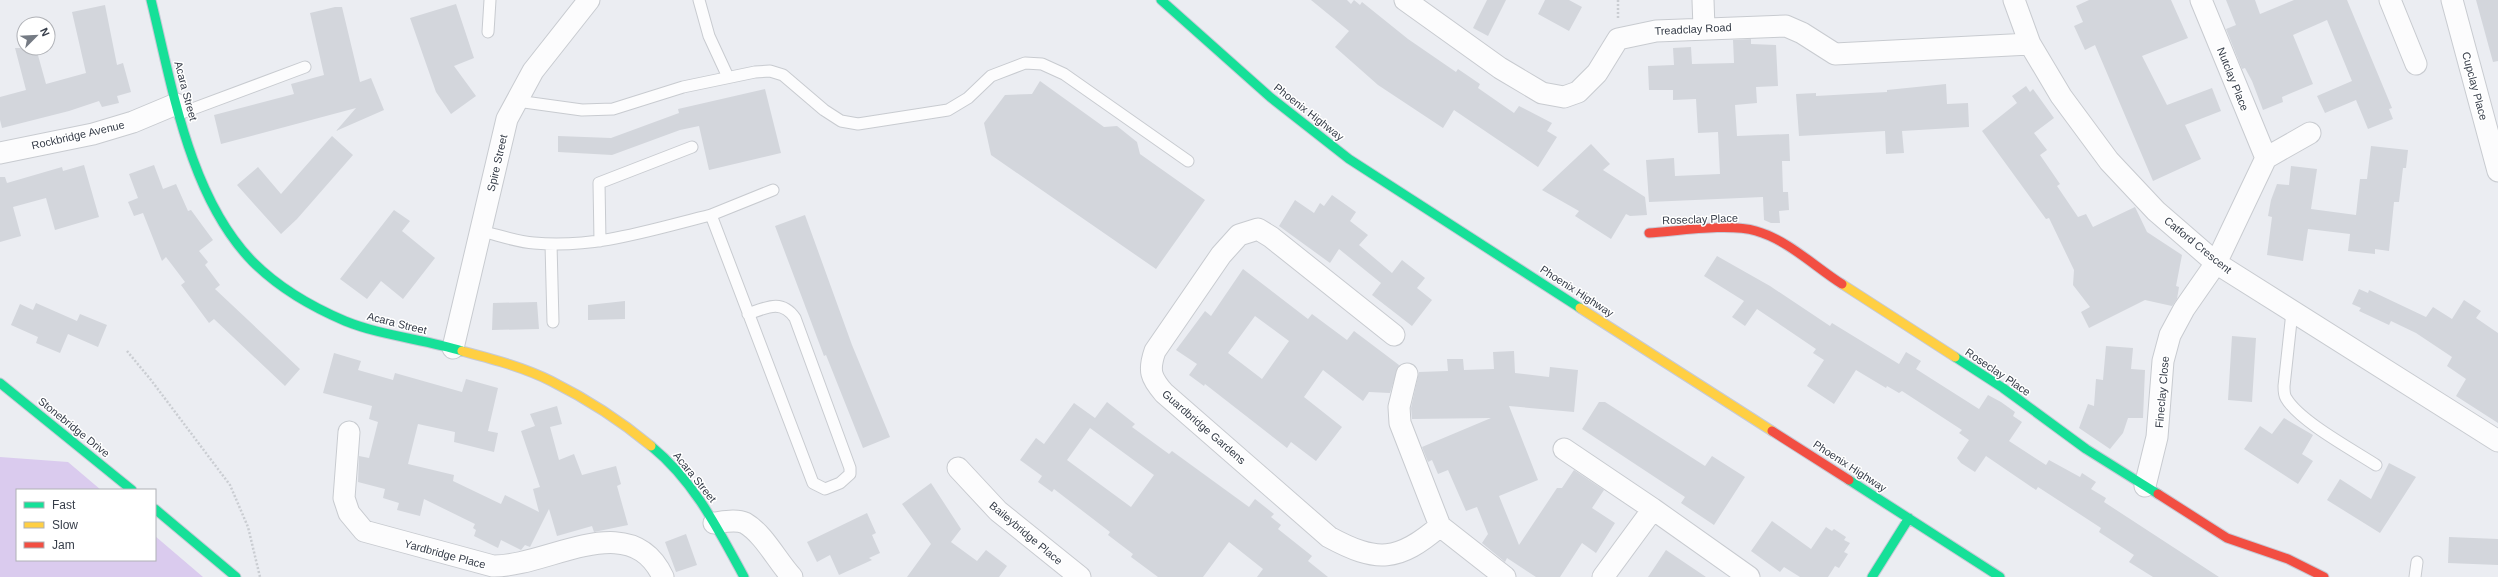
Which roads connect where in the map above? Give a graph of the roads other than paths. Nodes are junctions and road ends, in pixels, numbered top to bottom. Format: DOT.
graph roads {
  1 [pos="150,0"];
  2 [pos="490,0"];
  3 [pos="699,0"];
  4 [pos="1161,0"];
  5 [pos="1405,0"];
  6 [pos="1702,0"];
  7 [pos="2014,0"];
  8 [pos="2201,0"];
  9 [pos="2390,0"];
  10 [pos="2452,0"];
  11 [pos="584,2"];
  12 [pos="1704,28"];
  13 [pos="488,32"];
  14 [pos="2030,44"];
  15 [pos="2416,64"];
  16 [pos="305,67"];
  17 [pos="728,77"];
  18 [pos="517,101"];
  19 [pos="178,109"];
  20 [pos="2310,133"];
  21 [pos="692,147"];
  22 [pos="0,154"];
  23 [pos="2266,158"];
  24 [pos="1188,161"];
  25 [pos="2498,171"];
  26 [pos="773,190"];
  27 [pos="712,215"];
  28 [pos="481,231"];
  29 [pos="1649,233"];
  30 [pos="600,241"];
  31 [pos="551,244"];
  32 [pos="2216,263"];
  33 [pos="2292,312"];
  34 [pos="748,314"];
  35 [pos="553,322"];
  36 [pos="1394,335"];
  37 [pos="453,348"];
  38 [pos="1407,374"];
  39 [pos="0,383"];
  40 [pos="349,432"];
  41 [pos="2498,442"];
  42 [pos="1564,449"];
  43 [pos="2376,465"];
  44 [pos="958,468"];
  45 [pos="2145,486"];
  46 [pos="131,489"];
  47 [pos="1653,509"];
  48 [pos="156,510"];
  49 [pos="1909,518"];
  50 [pos="714,523"];
  51 [pos="1440,526"];
  52 [pos="2417,562"];
  53 [pos="236,577"];
  54 [pos="664,577"];
  55 [pos="744,577"];
  56 [pos="792,577"];
  57 [pos="1080,577"];
  58 [pos="1505,577"];
  59 [pos="1603,577"];
  60 [pos="1749,577"];
  61 [pos="1872,577"];
  62 [pos="2000,577"];
  63 [pos="2324,577"];
  64 [pos="2415,577"];
  1 -- 19 [label="street, Acara Street"];
  2 -- 13 [label="lane"];
  3 -- 17 [label="lane"];
  4 -- 49 [label="street, Phoenix Highway"];
  5 -- 12 [label="street, Treadclay Road"];
  6 -- 12 [label="street"];
  7 -- 14 [label="street, Catford Crescent"];
  8 -- 23 [label="street, Nutclay Place"];
  9 -- 15 [label="street"];
  10 -- 25 [label="street, Cupclay Place"];
  11 -- 18 [label="street, Spire Street"];
  12 -- 14 [label="street, Treadclay Road"];
  14 -- 32 [label="street, Catford Crescent"];
  16 -- 19 [label="lane"];
  17 -- 18 [label="lane"];
  17 -- 24 [label="lane"];
  18 -- 28 [label="street, Spire Street"];
  19 -- 22 [label="street, Rockbridge Avenue"];
  19 -- 37 [label="street, Acara Street"];
  20 -- 23 [label="street"];
  21 -- 30 [label="lane"];
  23 -- 32 [label="street"];
  26 -- 27 [label="lane"];
  27 -- 30 [label="lane"];
  27 -- 34 [label="lane"];
  28 -- 31 [label="lane"];
  28 -- 37 [label="street, Spire Street"];
  29 -- 45 [label="street, Roseclay Place"];
  30 -- 31 [label="lane"];
  31 -- 35 [label="lane"];
  32 -- 33 [label="street, Catford Crescent"];
  32 -- 45 [label="street, Fineclay Close"];
  33 -- 41 [label="street, Catford Crescent"];
  33 -- 43 [label="lane"];
  34 -- 34 [label="lane"];
  36 -- 51 [label="street, Guardbridge Gardens"];
  37 -- 50 [label="street, Acara Street"];
  38 -- 51 [label="street"];
  39 -- 46 [label="street, Stonebridge Drive"];
  40 -- 54 [label="street, Yardbridge Place"];
  42 -- 47 [label="street"];
  44 -- 57 [label="street, Baileybridge Place"];
  45 -- 63 [label="street, Roseclay Place"];
  47 -- 59 [label="street"];
  47 -- 60 [label="street"];
  48 -- 53 [label="street"];
  49 -- 61 [label="street"];
  49 -- 62 [label="street, Phoenix Highway"];
  50 -- 55 [label="street, Acara Street"];
  50 -- 56 [label="street"];
  51 -- 58 [label="street"];
  52 -- 64 [label="lane"];
}
